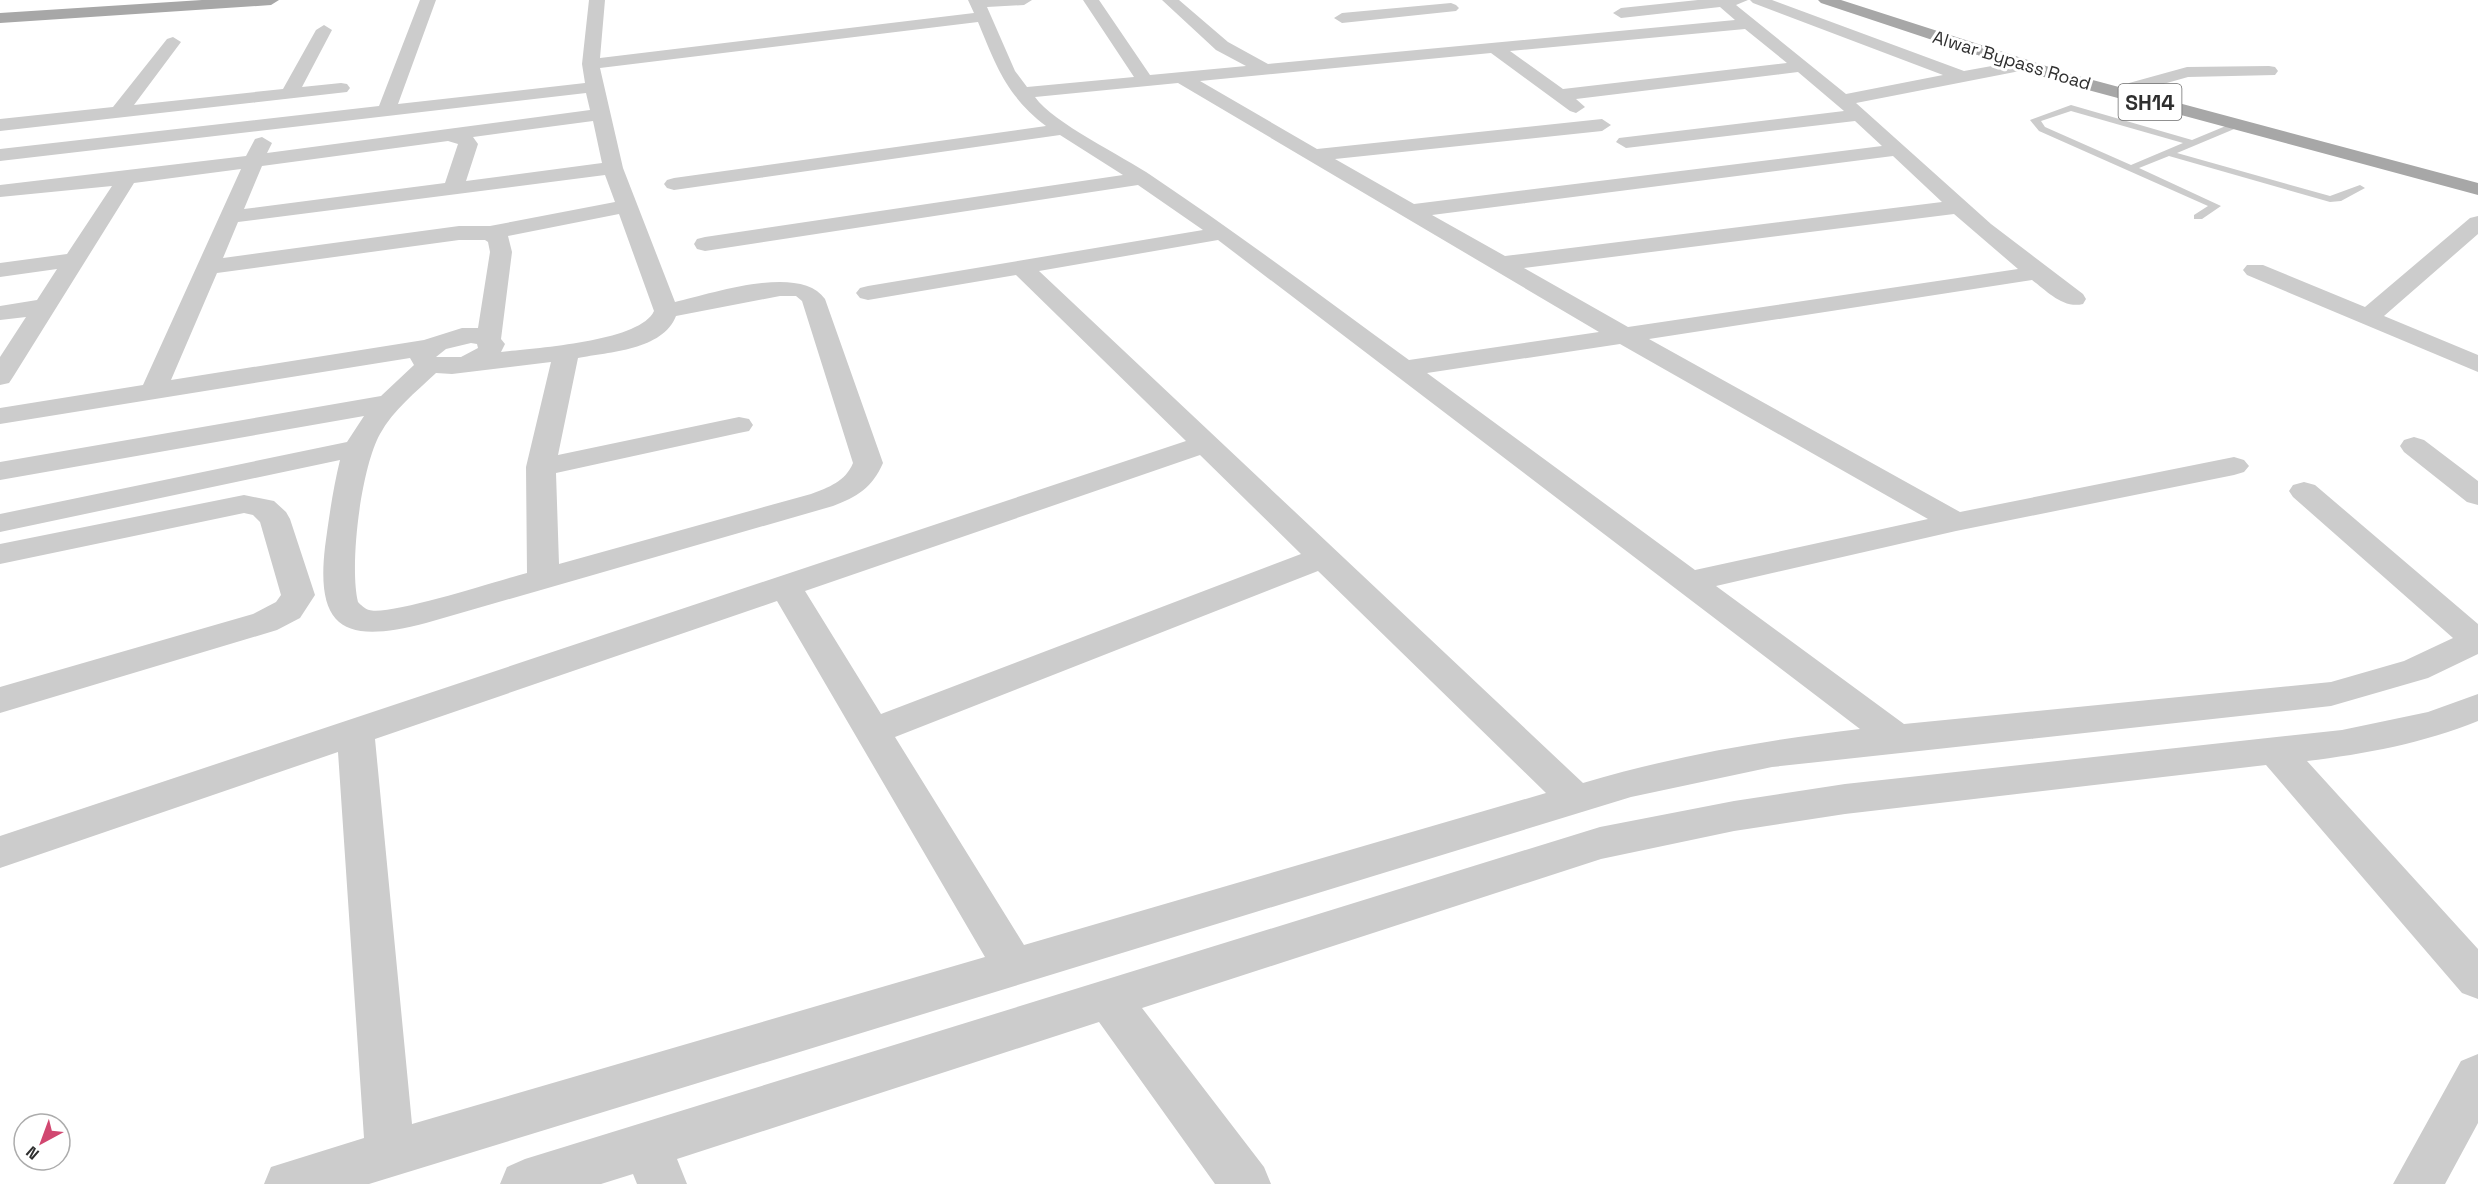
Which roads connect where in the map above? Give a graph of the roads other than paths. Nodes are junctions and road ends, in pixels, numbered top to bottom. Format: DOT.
graph roads {
  1 [pos="188,0"];
  2 [pos="271,0"];
  3 [pos="428,0"];
  4 [pos="597,0"];
  5 [pos="1024,0"];
  6 [pos="1091,0"];
  7 [pos="1170,0"];
  8 [pos="1758,0"];
  9 [pos="1826,0"];
  10 [pos="1856,0"];
  11 [pos="1728,1"];
  12 [pos="1329,6"];
  13 [pos="978,7"];
  14 [pos="107,8"];
  15 [pos="1451,8"];
  16 [pos="0,12"];
  17 [pos="1621,13"];
  18 [pos="0,18"];
  19 [pos="1342,18"];
  20 [pos="1746,24"];
  21 [pos="324,30"];
  22 [pos="1356,31"];
  23 [pos="173,42"];
  24 [pos="1371,45"];
  25 [pos="1495,48"];
  26 [pos="1386,58"];
  27 [pos="591,64"];
  28 [pos="2025,65"];
  29 [pos="1801,67"];
  30 [pos="1264,69"];
  31 [pos="2269,71"];
  32 [pos="1961,76"];
  33 [pos="1180,77"];
  34 [pos="1145,81"];
  35 [pos="594,87"];
  36 [pos="2136,87"];
  37 [pos="340,88"];
  38 [pos="290,93"];
  39 [pos="1020,93"];
  40 [pos="1560,95"];
  41 [pos="1841,99"];
  42 [pos="387,110"];
  43 [pos="119,112"];
  44 [pos="601,114"];
  45 [pos="1858,115"];
  46 [pos="271,122"];
  47 [pos="0,125"];
  48 [pos="1602,125"];
  49 [pos="2236,125"];
  50 [pos="1063,129"];
  51 [pos="448,135"];
  52 [pos="1626,142"];
  53 [pos="2193,143"];
  54 [pos="1895,150"];
  55 [pos="2168,153"];
  56 [pos="1313,155"];
  57 [pos="2,157"];
  58 [pos="255,160"];
  59 [pos="613,168"];
  60 [pos="2129,169"];
  61 [pos="2478,177"];
  62 [pos="127,178"];
  63 [pos="1142,178"];
  64 [pos="1671,178"];
  65 [pos="674,184"];
  66 [pos="2360,188"];
  67 [pos="453,189"];
  68 [pos="2478,189"];
  69 [pos="0,191"];
  70 [pos="627,206"];
  71 [pos="1957,207"];
  72 [pos="1410,211"];
  73 [pos="2198,217"];
  74 [pos="230,218"];
  75 [pos="2478,223"];
  76 [pos="490,233"];
  77 [pos="1222,233"];
  78 [pos="705,244"];
  79 [pos="72,260"];
  80 [pos="1500,264"];
  81 [pos="208,267"];
  82 [pos="1021,267"];
  83 [pos="0,270"];
  84 [pos="2255,270"];
  85 [pos="2035,273"];
  86 [pos="868,293"];
  87 [pos="2074,299"];
  88 [pos="42,307"];
  89 [pos="666,311"];
  90 [pos="0,313"];
  91 [pos="2368,317"];
  92 [pos="1623,335"];
  93 [pos="566,352"];
  94 [pos="439,359"];
  95 [pos="3,364"];
  96 [pos="2478,364"];
  97 [pos="1404,369"];
  98 [pos="154,390"];
  99 [pos="389,403"];
  100 [pos="0,416"];
  101 [pos="740,425"];
  102 [pos="1206,444"];
  103 [pos="2414,446"];
  104 [pos="358,448"];
  105 [pos="2234,466"];
  106 [pos="541,467"];
  107 [pos="0,471"];
  108 [pos="2304,491"];
  109 [pos="2478,496"];
  110 [pos="1956,522"];
  111 [pos="0,523"];
  112 [pos="0,554"];
  113 [pos="1324,557"];
  114 [pos="543,578"];
  115 [pos="1689,582"];
  116 [pos="785,586"];
  117 [pos="2478,641"];
  118 [pos="0,700"];
  119 [pos="2478,707"];
  120 [pos="355,730"];
  121 [pos="873,732"];
  122 [pos="1897,738"];
  123 [pos="2275,750"];
  124 [pos="1576,799"];
  125 [pos="0,852"];
  126 [pos="1014,967"];
  127 [pos="2478,980"];
  128 [pos="1108,999"];
  129 [pos="2478,1076"];
  130 [pos="390,1154"];
  131 [pos="655,1165"];
  132 [pos="289,1184"];
  133 [pos="525,1184"];
  134 [pos="1246,1184"];
  135 [pos="2418,1184"];
  1 -- 14 [label="main road"];
  2 -- 14 [label="main road"];
  3 -- 42 [label="street"];
  4 -- 27 [label="street"];
  5 -- 13 [label="street"];
  6 -- 34 [label="street"];
  7 -- 30 [label="street"];
  8 -- 32 [label="street"];
  9 -- 28 [label="main road, Alwar Bypass Road / SH14"];
  10 -- 36 [label="main road, Alwar Bypass Road / SH14"];
  11 -- 17 [label="street"];
  11 -- 20 [label="street"];
  12 -- 19 [label="street"];
  13 -- 27 [label="street"];
  13 -- 39 [label="street"];
  14 -- 16 [label="main road"];
  14 -- 18 [label="main road"];
  15 -- 19 [label="street"];
  19 -- 22 [label="street"];
  20 -- 25 [label="street"];
  20 -- 29 [label="street"];
  21 -- 38 [label="street"];
  23 -- 43 [label="street"];
  24 -- 26 [label="street"];
  25 -- 26 [label="street"];
  25 -- 40 [label="street"];
  26 -- 30 [label="street"];
  27 -- 35 [label="street"];
  28 -- 32 [label="street"];
  28 -- 49 [label="main road, Alwar Bypass Road / SH14"];
  29 -- 40 [label="street"];
  29 -- 41 [label="street"];
  30 -- 33 [label="street"];
  31 -- 36 [label="street"];
  32 -- 41 [label="street"];
  33 -- 34 [label="street"];
  33 -- 56 [label="street"];
  34 -- 39 [label="street"];
  35 -- 42 [label="street"];
  35 -- 44 [label="street"];
  36 -- 61 [label="main road, Alwar Bypass Road / SH14"];
  37 -- 38 [label="street"];
  38 -- 43 [label="street"];
  39 -- 50 [label="street"];
  40 -- 48 [label="street"];
  41 -- 45 [label="street"];
  42 -- 46 [label="street"];
  43 -- 47 [label="street"];
  44 -- 51 [label="street"];
  44 -- 59 [label="street"];
  45 -- 52 [label="street"];
  45 -- 54 [label="street"];
  46 -- 57 [label="street"];
  46 -- 58 [label="street"];
  48 -- 52 [label="street"];
  48 -- 56 [label="street"];
  49 -- 53 [label="lane"];
  49 -- 68 [label="main road, Alwar Bypass Road / SH14"];
  50 -- 63 [label="street"];
  50 -- 65 [label="street"];
  51 -- 58 [label="street"];
  51 -- 67 [label="street"];
  52 -- 64 [label="street"];
  53 -- 55 [label="lane"];
  53 -- 60 [label="lane"];
  54 -- 64 [label="street"];
  54 -- 71 [label="street"];
  55 -- 60 [label="lane"];
  55 -- 66 [label="lane"];
  56 -- 72 [label="street"];
  58 -- 62 [label="street"];
  58 -- 74 [label="street"];
  59 -- 67 [label="street"];
  59 -- 70 [label="street"];
  60 -- 73 [label="lane"];
  62 -- 69 [label="street"];
  62 -- 79 [label="street"];
  63 -- 77 [label="street"];
  63 -- 78 [label="street"];
  64 -- 72 [label="street"];
  67 -- 74 [label="street"];
  70 -- 76 [label="street"];
  70 -- 89 [label="street"];
  71 -- 80 [label="street"];
  71 -- 85 [label="street"];
  72 -- 80 [label="street"];
  74 -- 81 [label="street"];
  75 -- 91 [label="street"];
  76 -- 81 [label="street"];
  76 -- 94 [label="street"];
  77 -- 82 [label="street"];
  77 -- 97 [label="street"];
  79 -- 83 [label="street"];
  79 -- 88 [label="street"];
  80 -- 92 [label="street"];
  81 -- 98 [label="street"];
  82 -- 86 [label="street"];
  82 -- 102 [label="street"];
  84 -- 91 [label="street"];
  85 -- 87 [label="street"];
  85 -- 92 [label="street"];
  88 -- 90 [label="street"];
  88 -- 95 [label="street"];
  89 -- 93 [label="street"];
  89 -- 114 [label="street"];
  91 -- 96 [label="street"];
  92 -- 97 [label="street"];
  92 -- 110 [label="street"];
  93 -- 94 [label="street"];
  93 -- 106 [label="street"];
  94 -- 98 [label="street"];
  94 -- 99 [label="street"];
  97 -- 115 [label="street"];
  98 -- 100 [label="street"];
  99 -- 104 [label="street"];
  99 -- 107 [label="street"];
  101 -- 106 [label="street"];
  102 -- 113 [label="street"];
  102 -- 116 [label="street"];
  103 -- 109 [label="street"];
  104 -- 111 [label="street"];
  104 -- 114 [label="street"];
  105 -- 110 [label="street"];
  106 -- 114 [label="street"];
  108 -- 117 [label="street"];
  110 -- 115 [label="street"];
  112 -- 118 [label="street"];
  113 -- 121 [label="street"];
  113 -- 124 [label="street"];
  115 -- 122 [label="street"];
  116 -- 120 [label="street"];
  116 -- 121 [label="street"];
  117 -- 122 [label="street"];
  119 -- 123 [label="street"];
  120 -- 125 [label="street"];
  120 -- 130 [label="street"];
  121 -- 126 [label="street"];
  122 -- 124 [label="street"];
  123 -- 127 [label="street"];
  123 -- 128 [label="street"];
  124 -- 126 [label="street"];
  126 -- 130 [label="street"];
  128 -- 131 [label="street"];
  128 -- 134 [label="street"];
  129 -- 135 [label="street"];
  130 -- 132 [label="street"];
  131 -- 133 [label="street"];
}
